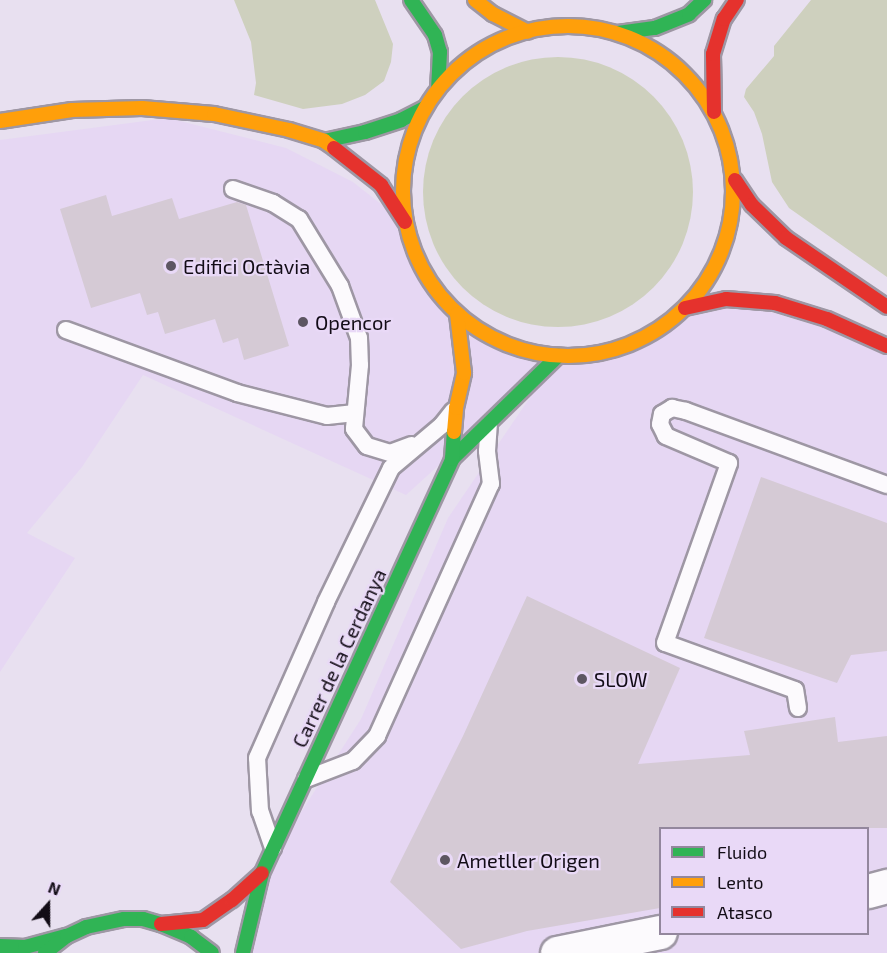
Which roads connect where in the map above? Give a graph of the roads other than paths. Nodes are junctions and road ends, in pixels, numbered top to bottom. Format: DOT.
graph roads {
  1 [pos="411,0"];
  2 [pos="475,0"];
  3 [pos="704,0"];
  4 [pos="737,0"];
  5 [pos="528,32"];
  6 [pos="618,33"];
  7 [pos="438,86"];
  8 [pos="425,108"];
  9 [pos="714,114"];
  10 [pos="0,121"];
  11 [pos="324,141"];
  12 [pos="735,180"];
  13 [pos="233,189"];
  14 [pos="405,223"];
  15 [pos="887,306"];
  16 [pos="686,308"];
  17 [pos="457,314"];
  18 [pos="66,330"];
  19 [pos="887,346"];
  20 [pos="558,356"];
  21 [pos="456,408"];
  22 [pos="354,412"];
  23 [pos="489,422"];
  24 [pos="422,442"];
  25 [pos="452,459"];
  26 [pos="887,485"];
  27 [pos="798,708"];
  28 [pos="305,780"];
  29 [pos="274,848"];
  30 [pos="262,873"];
  31 [pos="887,886"];
  32 [pos="869,890"];
  33 [pos="161,924"];
  34 [pos="659,932"];
  35 [pos="67,936"];
  36 [pos="0,946"];
  37 [pos="45,953"];
  38 [pos="212,953"];
  39 [pos="243,953"];
  40 [pos="557,953"];
  1 -- 7 [label="main road"];
  2 -- 5 [label="main road"];
  3 -- 6 [label="main road"];
  4 -- 9 [label="main road"];
  5 -- 6 [label="main road"];
  5 -- 7 [label="main road"];
  6 -- 9 [label="main road"];
  7 -- 8 [label="main road"];
  8 -- 11 [label="main road"];
  8 -- 14 [label="main road"];
  9 -- 12 [label="main road"];
  10 -- 11 [label="main road"];
  11 -- 14 [label="main road"];
  12 -- 15 [label="main road"];
  12 -- 16 [label="main road"];
  13 -- 22 [label="lane"];
  14 -- 17 [label="main road"];
  16 -- 19 [label="main road"];
  16 -- 20 [label="main road"];
  17 -- 20 [label="main road"];
  17 -- 21 [label="main road, Carrer de la Cerdanya"];
  18 -- 22 [label="lane"];
  20 -- 23 [label="main road, Carrer de la Cerdanya"];
  21 -- 24 [label="lane"];
  21 -- 25 [label="main road, Carrer de la Cerdanya"];
  22 -- 24 [label="lane"];
  23 -- 25 [label="main road, Carrer de la Cerdanya"];
  23 -- 28 [label="lane"];
  24 -- 29 [label="lane"];
  25 -- 28 [label="main road, Carrer de la Cerdanya"];
  26 -- 27 [label="lane"];
  28 -- 29 [label="main road, Carrer de la Cerdanya"];
  29 -- 30 [label="main road, Carrer de la Cerdanya"];
  30 -- 33 [label="main road, Carrer de la Cerdanya"];
  30 -- 39 [label="main road, Carrer de la Cerdanya"];
  31 -- 32 [label="street"];
  33 -- 35 [label="main road"];
  33 -- 38 [label="main road"];
  34 -- 40 [label="street"];
  35 -- 36 [label="main road"];
  35 -- 37 [label="main road"];
}
